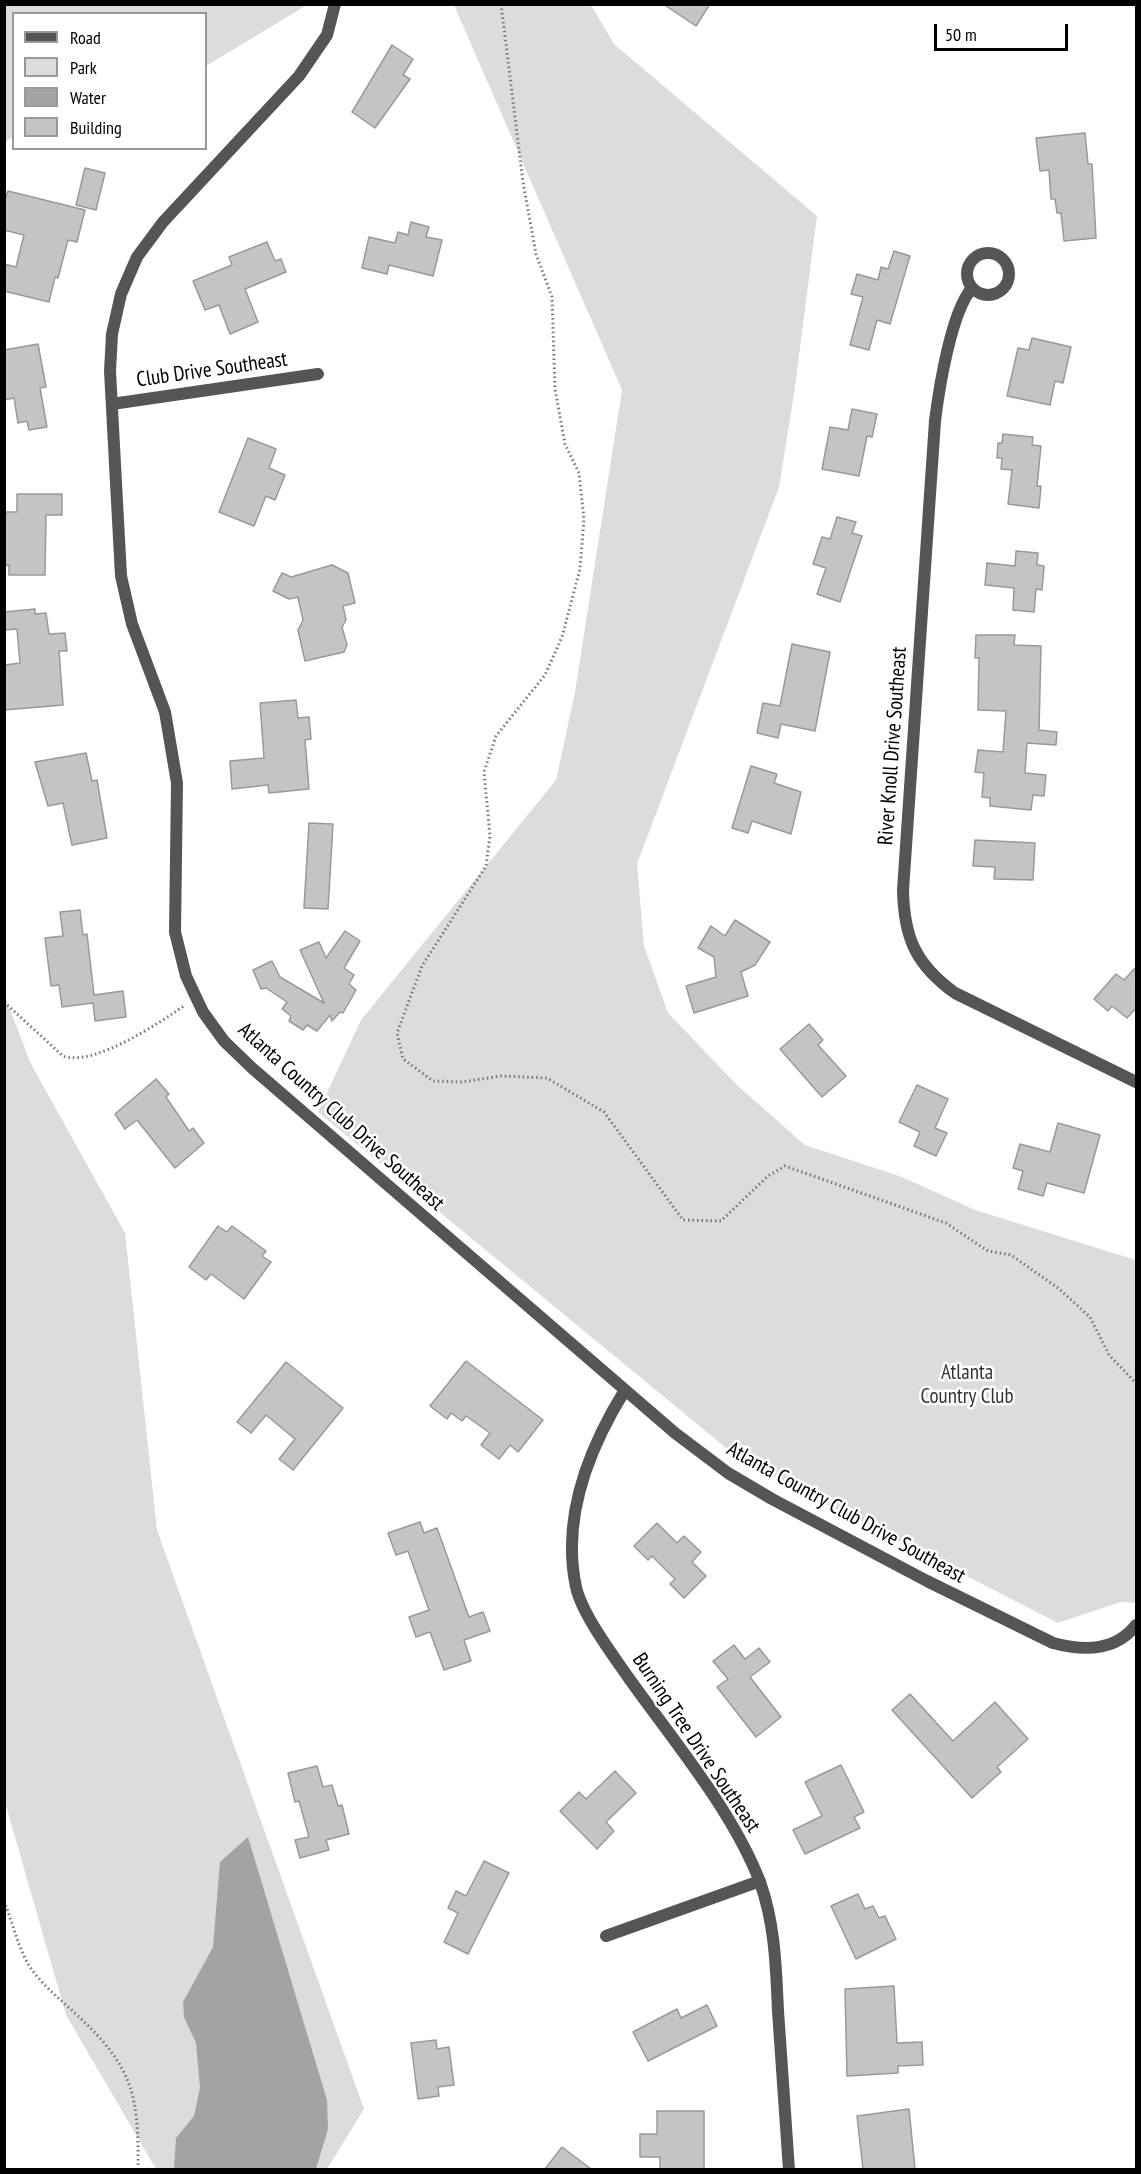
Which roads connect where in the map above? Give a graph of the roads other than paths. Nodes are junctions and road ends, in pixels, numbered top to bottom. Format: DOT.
graph roads {
  1 [pos="334,4"];
  2 [pos="972,288"];
  3 [pos="318,374"];
  4 [pos="112,404"];
  5 [pos="1137,1082"];
  6 [pos="626,1390"];
  7 [pos="1137,1625"];
  8 [pos="759,1881"];
  9 [pos="606,1936"];
  10 [pos="789,2169"];
  1 -- 4 [label="street, Atlanta Country Club Drive Southeast"];
  2 -- 5 [label="street, River Knoll Drive Southeast"];
  3 -- 4 [label="street, Club Drive Southeast"];
  4 -- 6 [label="street, Atlanta Country Club Drive Southeast"];
  6 -- 7 [label="street, Atlanta Country Club Drive Southeast"];
  6 -- 8 [label="street, Burning Tree Drive Southeast"];
  8 -- 9 [label="street"];
  8 -- 10 [label="street, Burning Tree Drive Southeast"];
}
